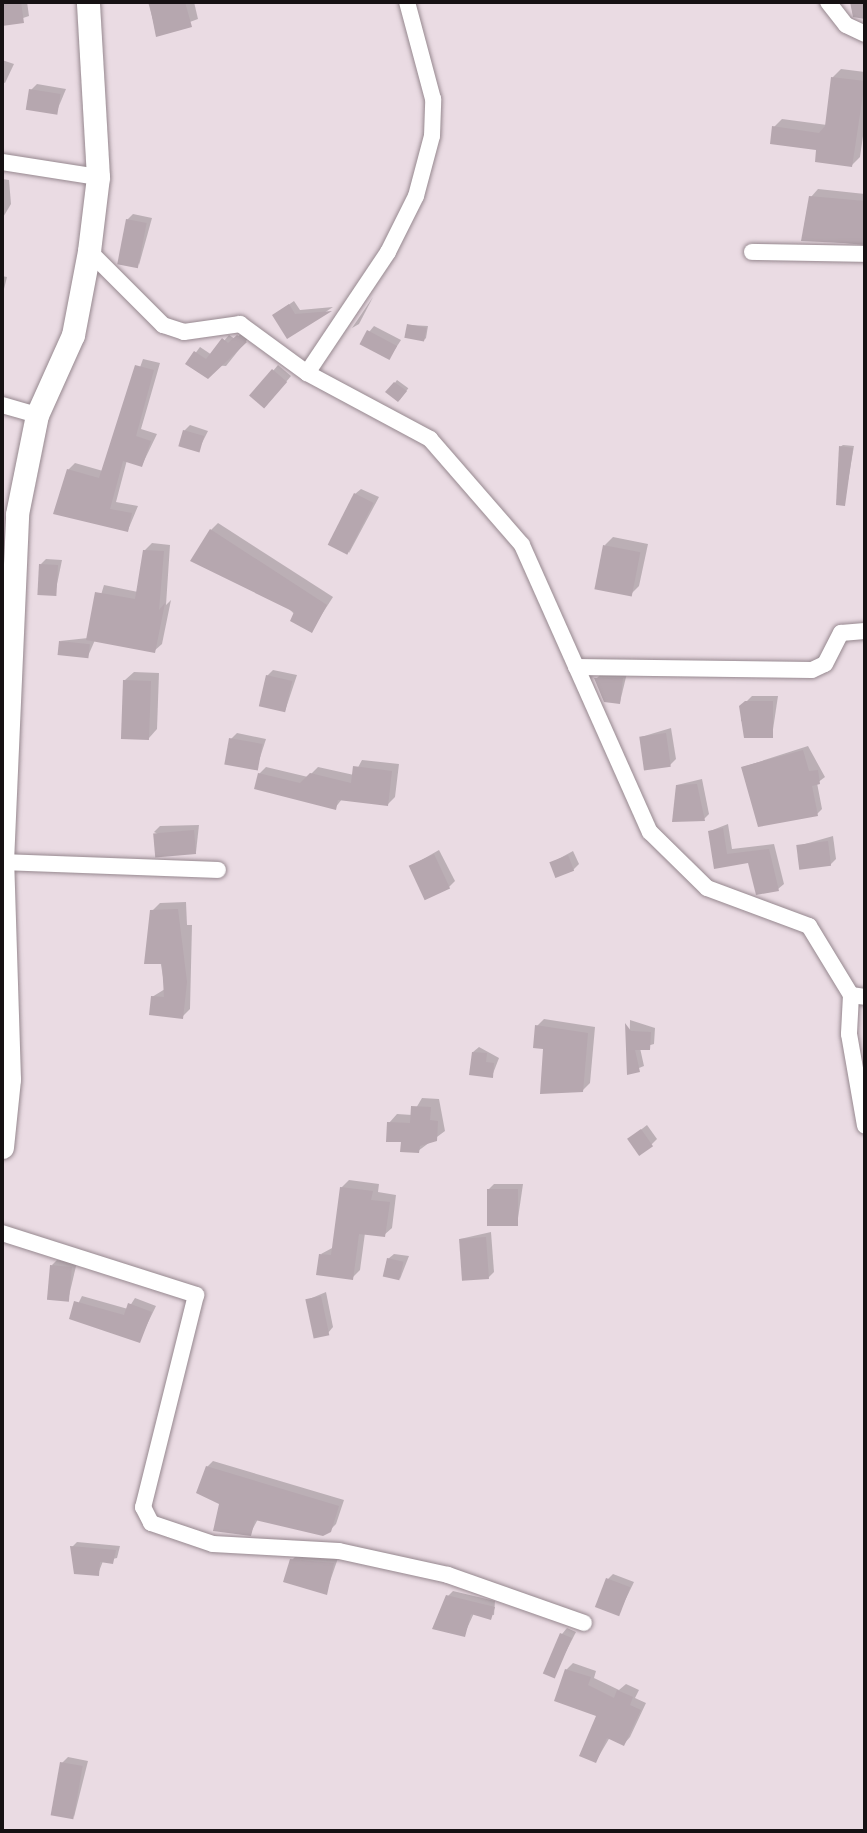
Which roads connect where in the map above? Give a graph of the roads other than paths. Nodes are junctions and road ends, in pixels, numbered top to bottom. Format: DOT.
graph roads {
  1 [pos="88,2"];
  2 [pos="407,2"];
  3 [pos="828,2"];
  4 [pos="865,34"];
  5 [pos="2,162"];
  6 [pos="98,177"];
  7 [pos="89,251"];
  8 [pos="752,252"];
  9 [pos="865,254"];
  10 [pos="307,373"];
  11 [pos="2,405"];
  12 [pos="37,415"];
  13 [pos="10,517"];
  14 [pos="865,631"];
  15 [pos="576,667"];
  16 [pos="2,862"];
  17 [pos="218,870"];
  18 [pos="2,882"];
  19 [pos="858,996"];
  20 [pos="865,1126"];
  21 [pos="2,1147"];
  22 [pos="2,1233"];
  23 [pos="584,1623"];
  1 -- 6 [label="street"];
  2 -- 10 [label="street"];
  3 -- 4 [label="street"];
  5 -- 6 [label="street"];
  6 -- 7 [label="street"];
  7 -- 10 [label="street"];
  7 -- 12 [label="street"];
  8 -- 9 [label="street"];
  10 -- 15 [label="street"];
  11 -- 12 [label="street"];
  12 -- 13 [label="street"];
  13 -- 16 [label="street"];
  14 -- 15 [label="street"];
  15 -- 19 [label="street"];
  16 -- 17 [label="street"];
  16 -- 18 [label="street"];
  18 -- 21 [label="street"];
  19 -- 20 [label="street"];
  22 -- 23 [label="street"];
}
